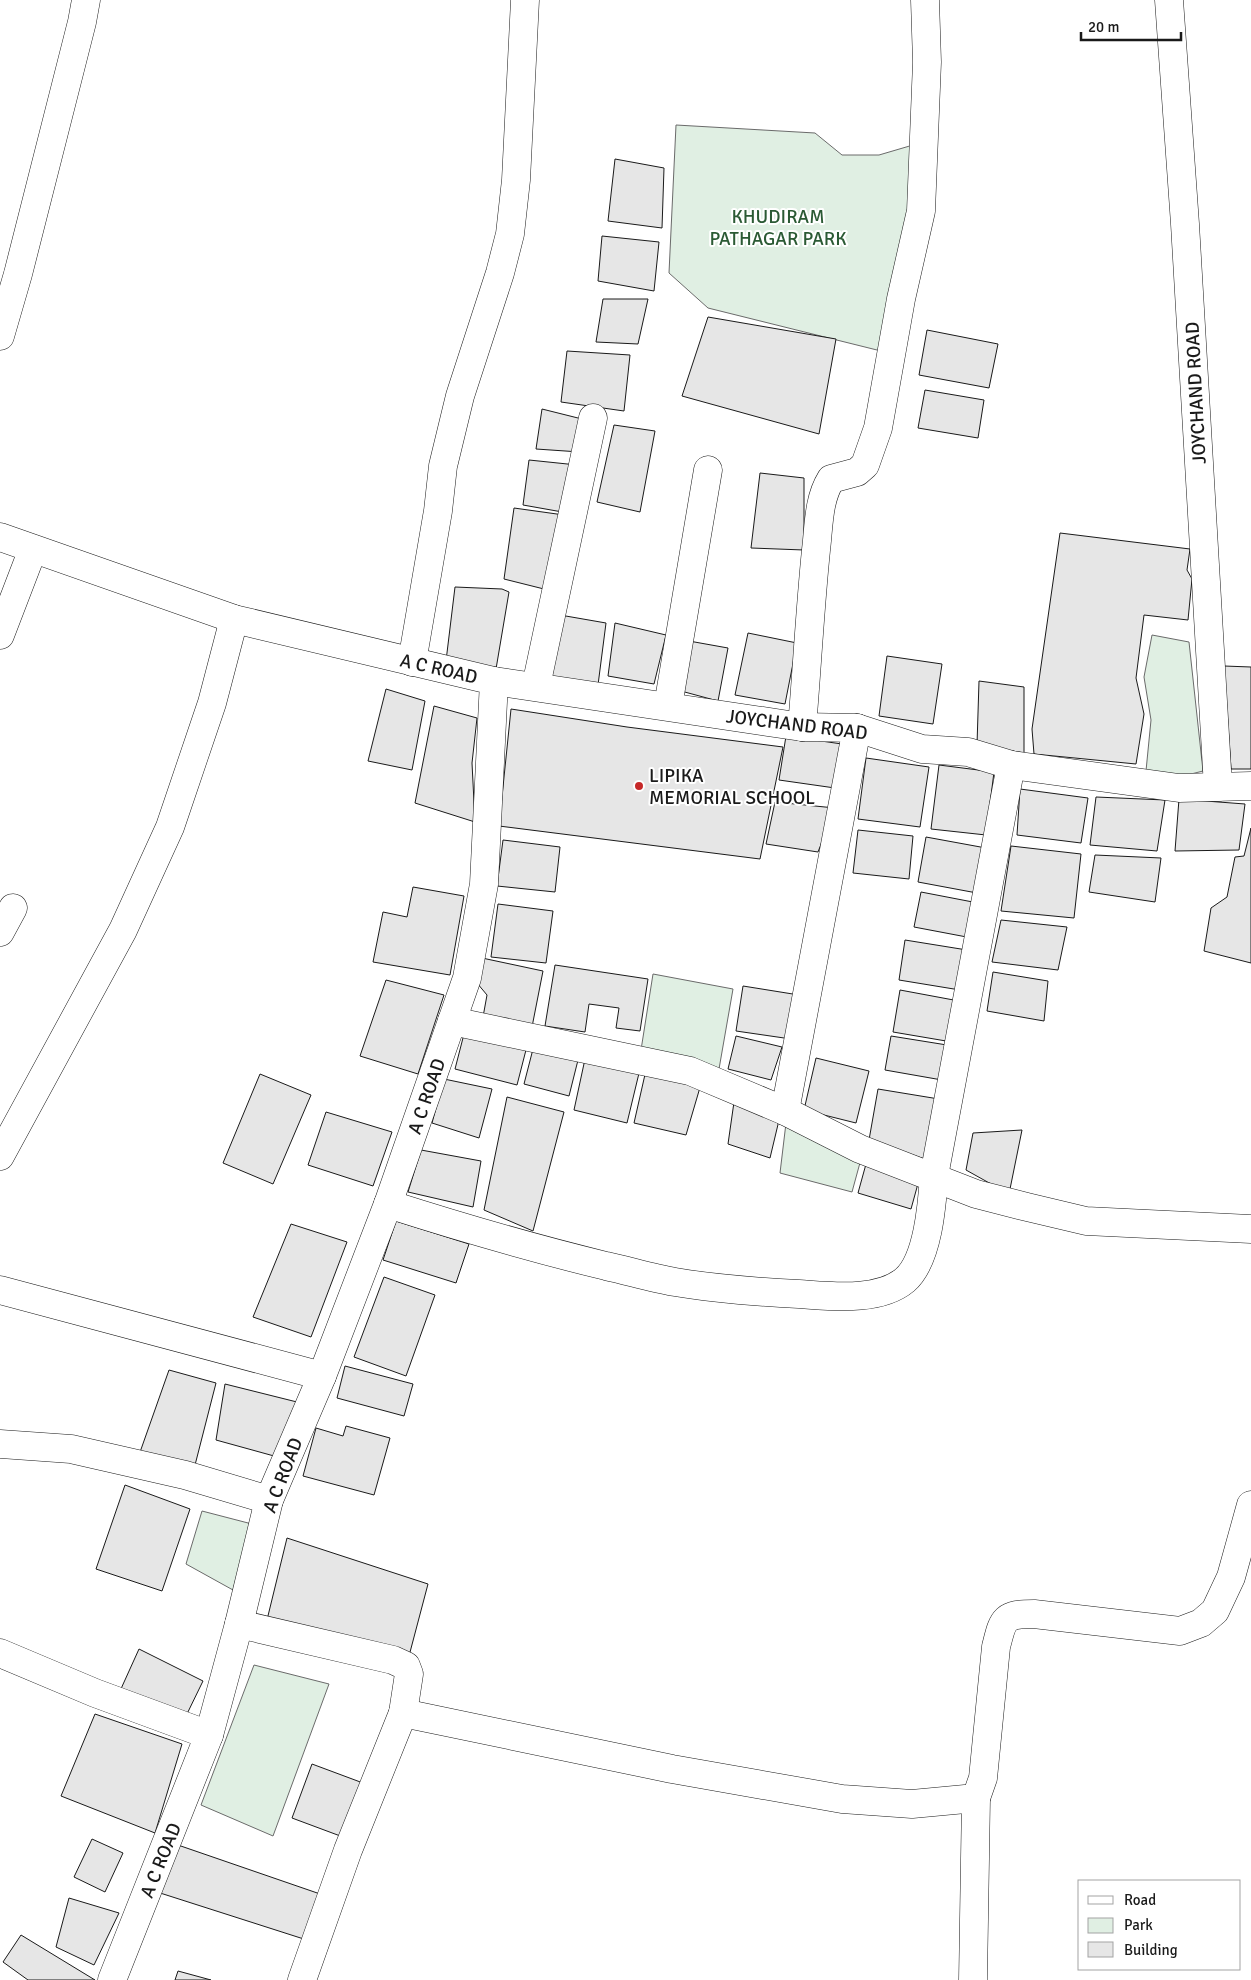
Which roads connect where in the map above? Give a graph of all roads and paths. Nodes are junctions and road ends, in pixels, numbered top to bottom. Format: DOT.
graph roads {
  1 [pos="86,0"];
  2 [pos="524,0"];
  3 [pos="925,0"];
  4 [pos="1168,0"];
  5 [pos="0,336"];
  6 [pos="593,418"];
  7 [pos="708,470"];
  8 [pos="0,537"];
  9 [pos="33,549"];
  10 [pos="234,619"];
  11 [pos="0,635"];
  12 [pos="412,662"];
  13 [pos="494,681"];
  14 [pos="536,686"];
  15 [pos="668,706"];
  16 [pos="802,727"];
  17 [pos="857,728"];
  18 [pos="1012,765"];
  19 [pos="1251,786"];
  20 [pos="1218,787"];
  21 [pos="13,908"];
  22 [pos="0,932"];
  23 [pos="452,1021"];
  24 [pos="785,1111"];
  25 [pos="0,1156"];
  26 [pos="934,1176"];
  27 [pos="388,1204"];
  28 [pos="1251,1229"];
  29 [pos="0,1290"];
  30 [pos="322,1376"];
  31 [pos="0,1444"];
  32 [pos="269,1500"];
  33 [pos="1251,1505"];
  34 [pos="239,1624"];
  35 [pos="0,1653"];
  36 [pos="403,1713"];
  37 [pos="210,1735"];
  38 [pos="976,1798"];
  39 [pos="112,1980"];
  40 [pos="302,1980"];
  41 [pos="973,1980"];
  1 -- 5 [label="street"];
  2 -- 12 [label="street"];
  3 -- 16 [label="street"];
  4 -- 20 [label="street, JOYCHAND ROAD"];
  6 -- 14 [label="street"];
  7 -- 15 [label="street"];
  8 -- 9 [label="street, A C ROAD"];
  9 -- 10 [label="street, A C ROAD"];
  9 -- 11 [label="street"];
  10 -- 12 [label="street, A C ROAD"];
  10 -- 25 [label="street"];
  12 -- 13 [label="street, A C ROAD"];
  13 -- 14 [label="street, JOYCHAND ROAD"];
  13 -- 23 [label="street, A C ROAD"];
  14 -- 15 [label="street, JOYCHAND ROAD"];
  15 -- 16 [label="street, JOYCHAND ROAD"];
  16 -- 17 [label="street, JOYCHAND ROAD"];
  17 -- 18 [label="street, JOYCHAND ROAD"];
  17 -- 24 [label="street"];
  18 -- 20 [label="street, JOYCHAND ROAD"];
  18 -- 26 [label="street"];
  19 -- 20 [label="street, JOYCHAND ROAD"];
  21 -- 22 [label="street"];
  23 -- 24 [label="street"];
  23 -- 27 [label="street, A C ROAD"];
  24 -- 26 [label="street"];
  26 -- 27 [label="street"];
  26 -- 28 [label="street"];
  27 -- 30 [label="street, A C ROAD"];
  29 -- 30 [label="street"];
  30 -- 32 [label="street, A C ROAD"];
  31 -- 32 [label="street"];
  32 -- 34 [label="street, A C ROAD"];
  33 -- 38 [label="street"];
  34 -- 36 [label="street"];
  34 -- 37 [label="street, A C ROAD"];
  35 -- 37 [label="street"];
  36 -- 38 [label="street"];
  36 -- 40 [label="street"];
  37 -- 39 [label="street, A C ROAD"];
  38 -- 41 [label="street"];
}
